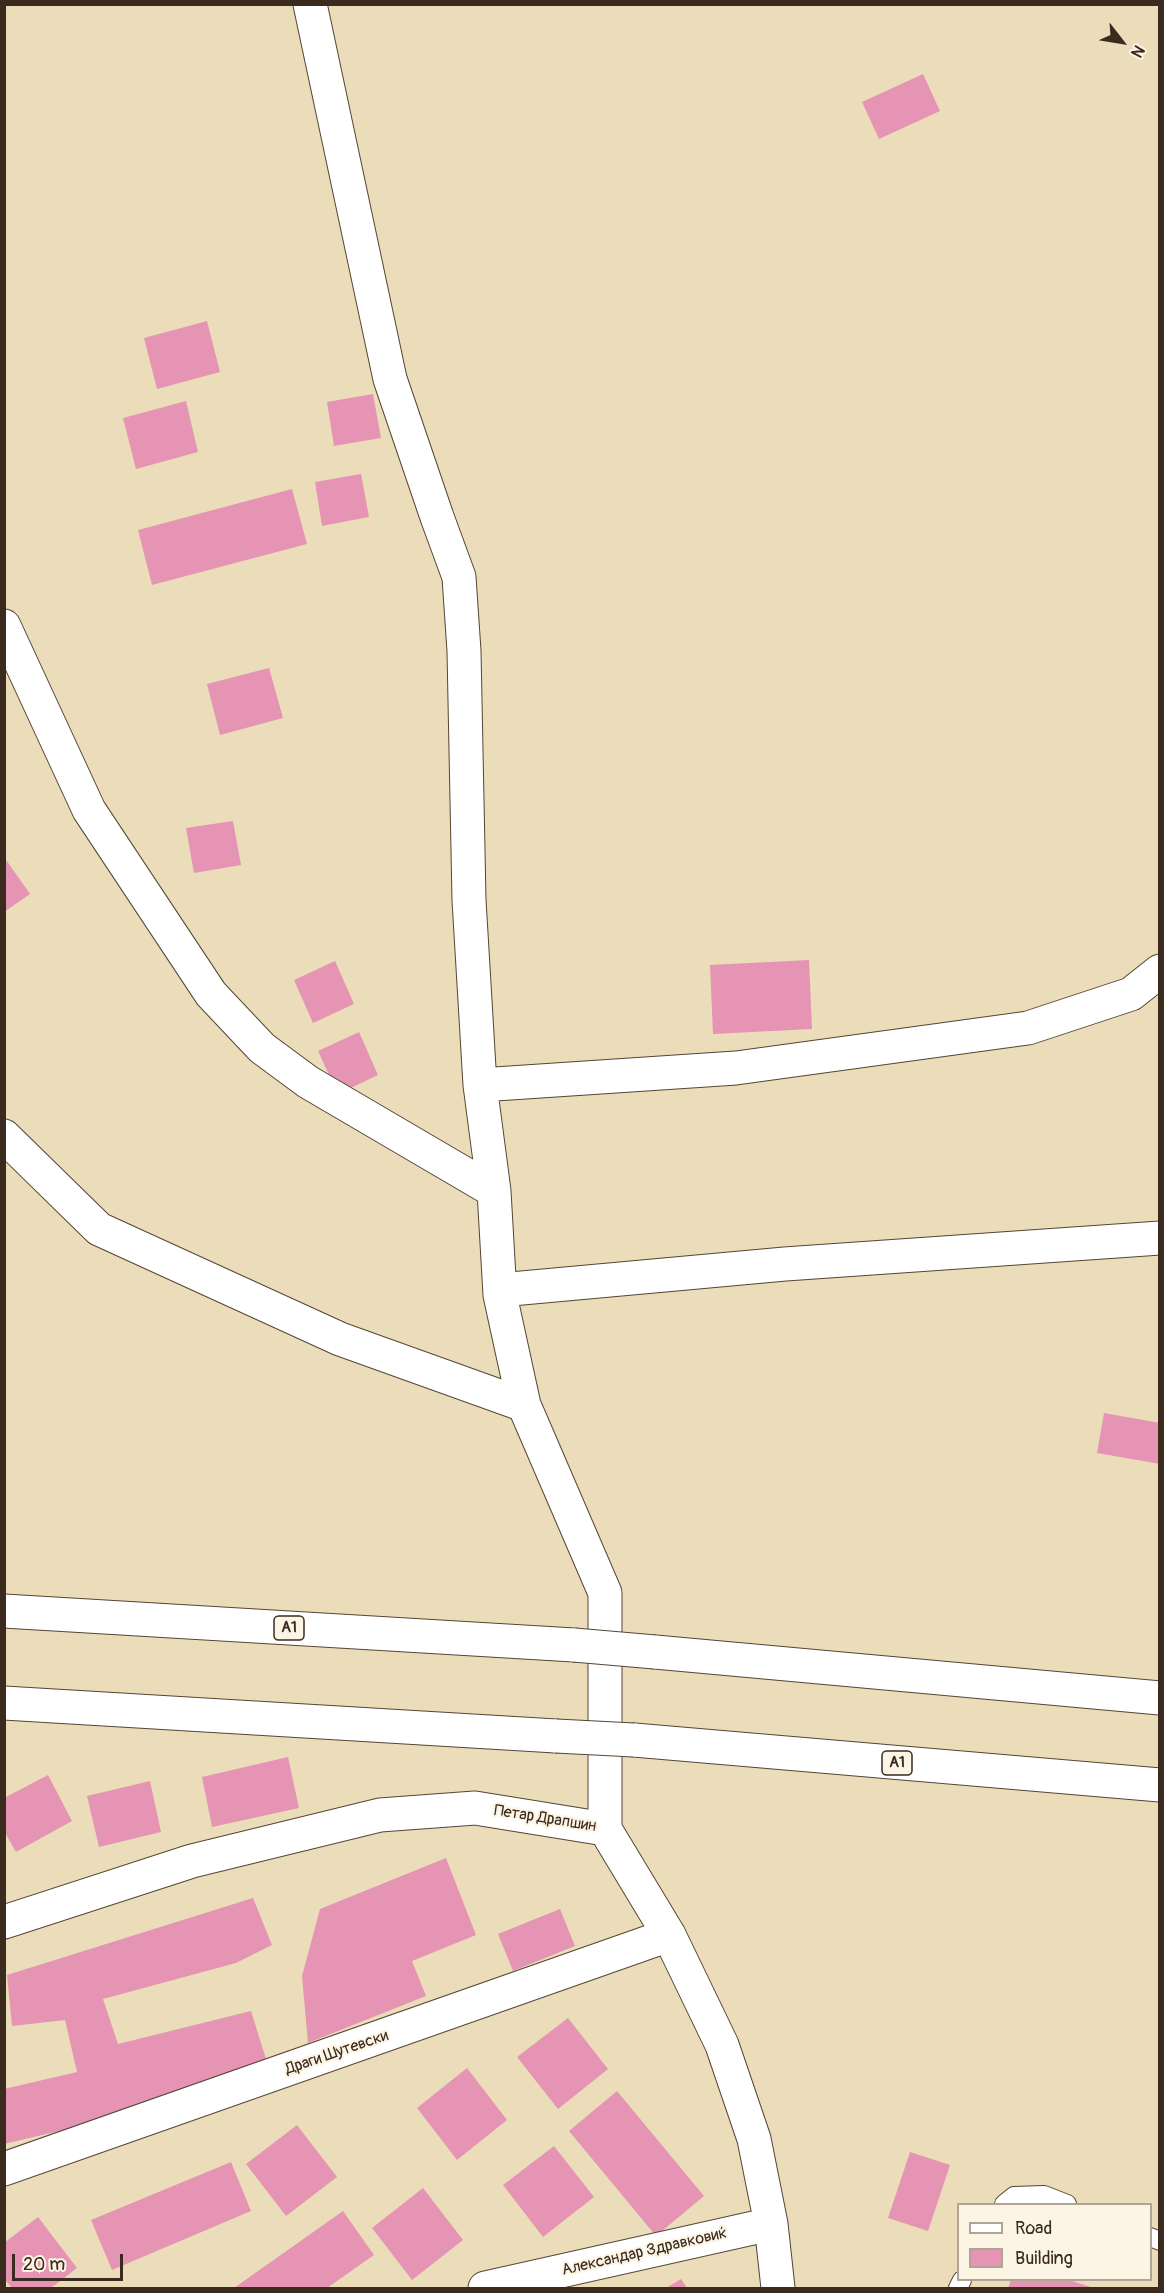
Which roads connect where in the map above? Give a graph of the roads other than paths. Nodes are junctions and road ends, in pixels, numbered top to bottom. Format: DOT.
graph roads {
  1 [pos="310,4"];
  2 [pos="4,627"];
  3 [pos="1160,971"];
  4 [pos="480,1085"];
  5 [pos="4,1136"];
  6 [pos="494,1191"];
  7 [pos="1160,1238"];
  8 [pos="500,1290"];
  9 [pos="524,1405"];
  10 [pos="4,1611"];
  11 [pos="1160,1698"];
  12 [pos="4,1703"];
  13 [pos="1160,1785"];
  14 [pos="605,1829"];
  15 [pos="4,1922"];
  16 [pos="669,1935"];
  17 [pos="4,2169"];
  18 [pos="1006,2203"];
  19 [pos="1062,2203"];
  20 [pos="771,2224"];
  21 [pos="485,2289"];
  22 [pos="778,2289"];
  1 -- 4 [label="main road"];
  2 -- 6 [label="main road"];
  3 -- 4 [label="main road"];
  4 -- 6 [label="main road"];
  5 -- 9 [label="main road"];
  6 -- 8 [label="main road"];
  7 -- 8 [label="main road"];
  8 -- 9 [label="main road"];
  9 -- 14 [label="main road"];
  10 -- 11 [label="main road, A1, bridge"];
  12 -- 13 [label="main road, A1, bridge"];
  14 -- 15 [label="main road, Петар Драпшин"];
  14 -- 16 [label="main road, Петар Драпшин"];
  16 -- 17 [label="main road, Драги Шутевски"];
  16 -- 20 [label="main road, Петар Драпшин"];
  18 -- 19 [label="lane"];
  20 -- 21 [label="main road, Александар Здравковиќ"];
  20 -- 22 [label="main road, Петар Драпшин"];
}
